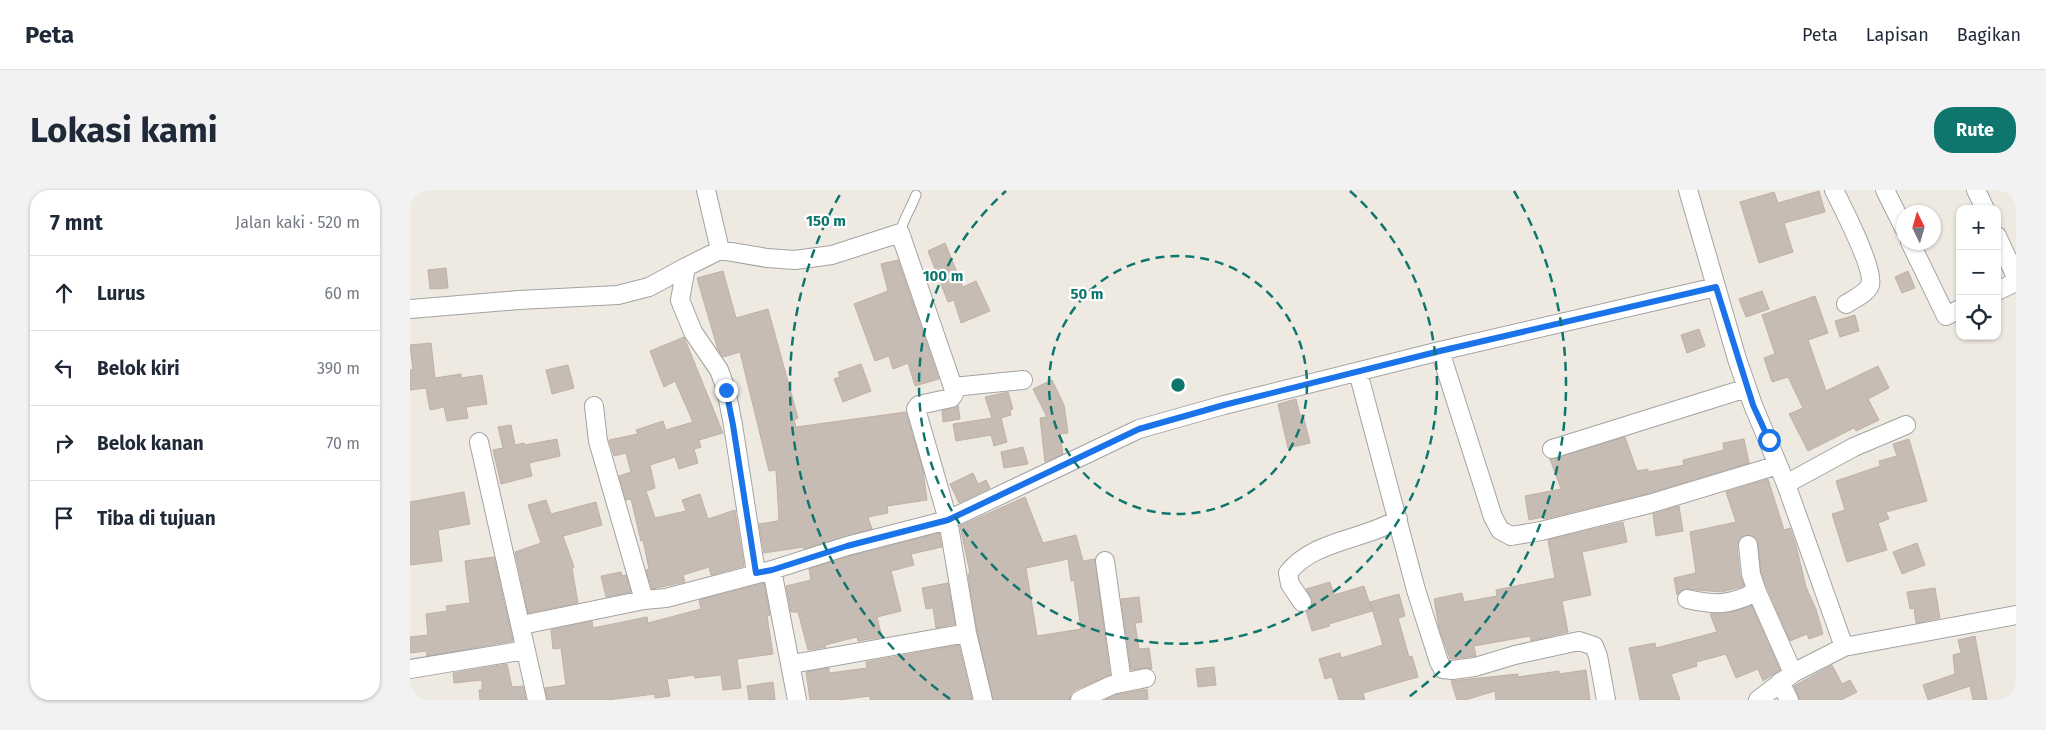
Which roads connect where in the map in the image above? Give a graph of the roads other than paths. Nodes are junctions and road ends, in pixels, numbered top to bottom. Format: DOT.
graph roads {
  1 [pos="706,190"];
  2 [pos="1688,190"];
  3 [pos="1834,190"];
  4 [pos="1885,190"];
  5 [pos="1976,190"];
  6 [pos="916,195"];
  7 [pos="1982,205"];
  8 [pos="1896,212"];
  9 [pos="900,233"];
  10 [pos="2001,245"];
  11 [pos="720,250"];
  12 [pos="1914,250"];
  13 [pos="686,267"];
  14 [pos="2016,277"];
  15 [pos="2016,282"];
  16 [pos="1716,287"];
  17 [pos="2001,289"];
  18 [pos="1846,304"];
  19 [pos="410,309"];
  20 [pos="1956,311"];
  21 [pos="1440,351"];
  22 [pos="1358,372"];
  23 [pos="1023,380"];
  24 [pos="953,387"];
  25 [pos="1747,388"];
  26 [pos="594,406"];
  27 [pos="1906,425"];
  28 [pos="479,442"];
  29 [pos="1552,449"];
  30 [pos="1778,465"];
  31 [pos="1786,484"];
  32 [pos="1398,519"];
  33 [pos="948,520"];
  34 [pos="1748,545"];
  35 [pos="1105,561"];
  36 [pos="764,572"];
  37 [pos="1757,592"];
  38 [pos="1687,599"];
  39 [pos="644,600"];
  40 [pos="1302,602"];
  41 [pos="2016,615"];
  42 [pos="522,625"];
  43 [pos="967,633"];
  44 [pos="1844,647"];
  45 [pos="526,650"];
  46 [pos="792,664"];
  47 [pos="410,669"];
  48 [pos="1146,678"];
  49 [pos="1786,678"];
  50 [pos="1122,682"];
  51 [pos="537,700"];
  52 [pos="797,700"];
  53 [pos="983,700"];
  54 [pos="1080,700"];
  55 [pos="1606,700"];
  56 [pos="1758,700"];
  57 [pos="1790,700"];
  1 -- 11 [label="street"];
  2 -- 16 [label="street"];
  3 -- 18 [label="street"];
  4 -- 8 [label="street"];
  5 -- 7 [label="street"];
  6 -- 9 [label="lane"];
  9 -- 11 [label="street"];
  9 -- 24 [label="street"];
  10 -- 14 [label="street"];
  11 -- 13 [label="street"];
  12 -- 20 [label="street"];
  13 -- 19 [label="street"];
  13 -- 36 [label="street"];
  15 -- 17 [label="street"];
  16 -- 21 [label="street"];
  16 -- 25 [label="street"];
  21 -- 22 [label="street"];
  21 -- 30 [label="street"];
  22 -- 32 [label="street"];
  22 -- 33 [label="street"];
  23 -- 24 [label="street"];
  24 -- 33 [label="street"];
  25 -- 29 [label="street"];
  25 -- 30 [label="street"];
  26 -- 39 [label="street"];
  27 -- 31 [label="street"];
  28 -- 42 [label="street"];
  30 -- 31 [label="street"];
  31 -- 44 [label="street"];
  32 -- 40 [label="street"];
  32 -- 55 [label="street"];
  33 -- 36 [label="street"];
  33 -- 43 [label="street"];
  34 -- 37 [label="street"];
  35 -- 50 [label="street"];
  36 -- 39 [label="street"];
  36 -- 46 [label="street"];
  37 -- 38 [label="street"];
  37 -- 49 [label="street"];
  39 -- 42 [label="street"];
  41 -- 44 [label="street"];
  42 -- 45 [label="street"];
  43 -- 46 [label="street"];
  43 -- 53 [label="street"];
  44 -- 49 [label="street"];
  45 -- 47 [label="street"];
  45 -- 51 [label="street"];
  46 -- 52 [label="street"];
  48 -- 50 [label="street"];
  49 -- 56 [label="street"];
  49 -- 57 [label="street"];
  50 -- 54 [label="street"];
}
